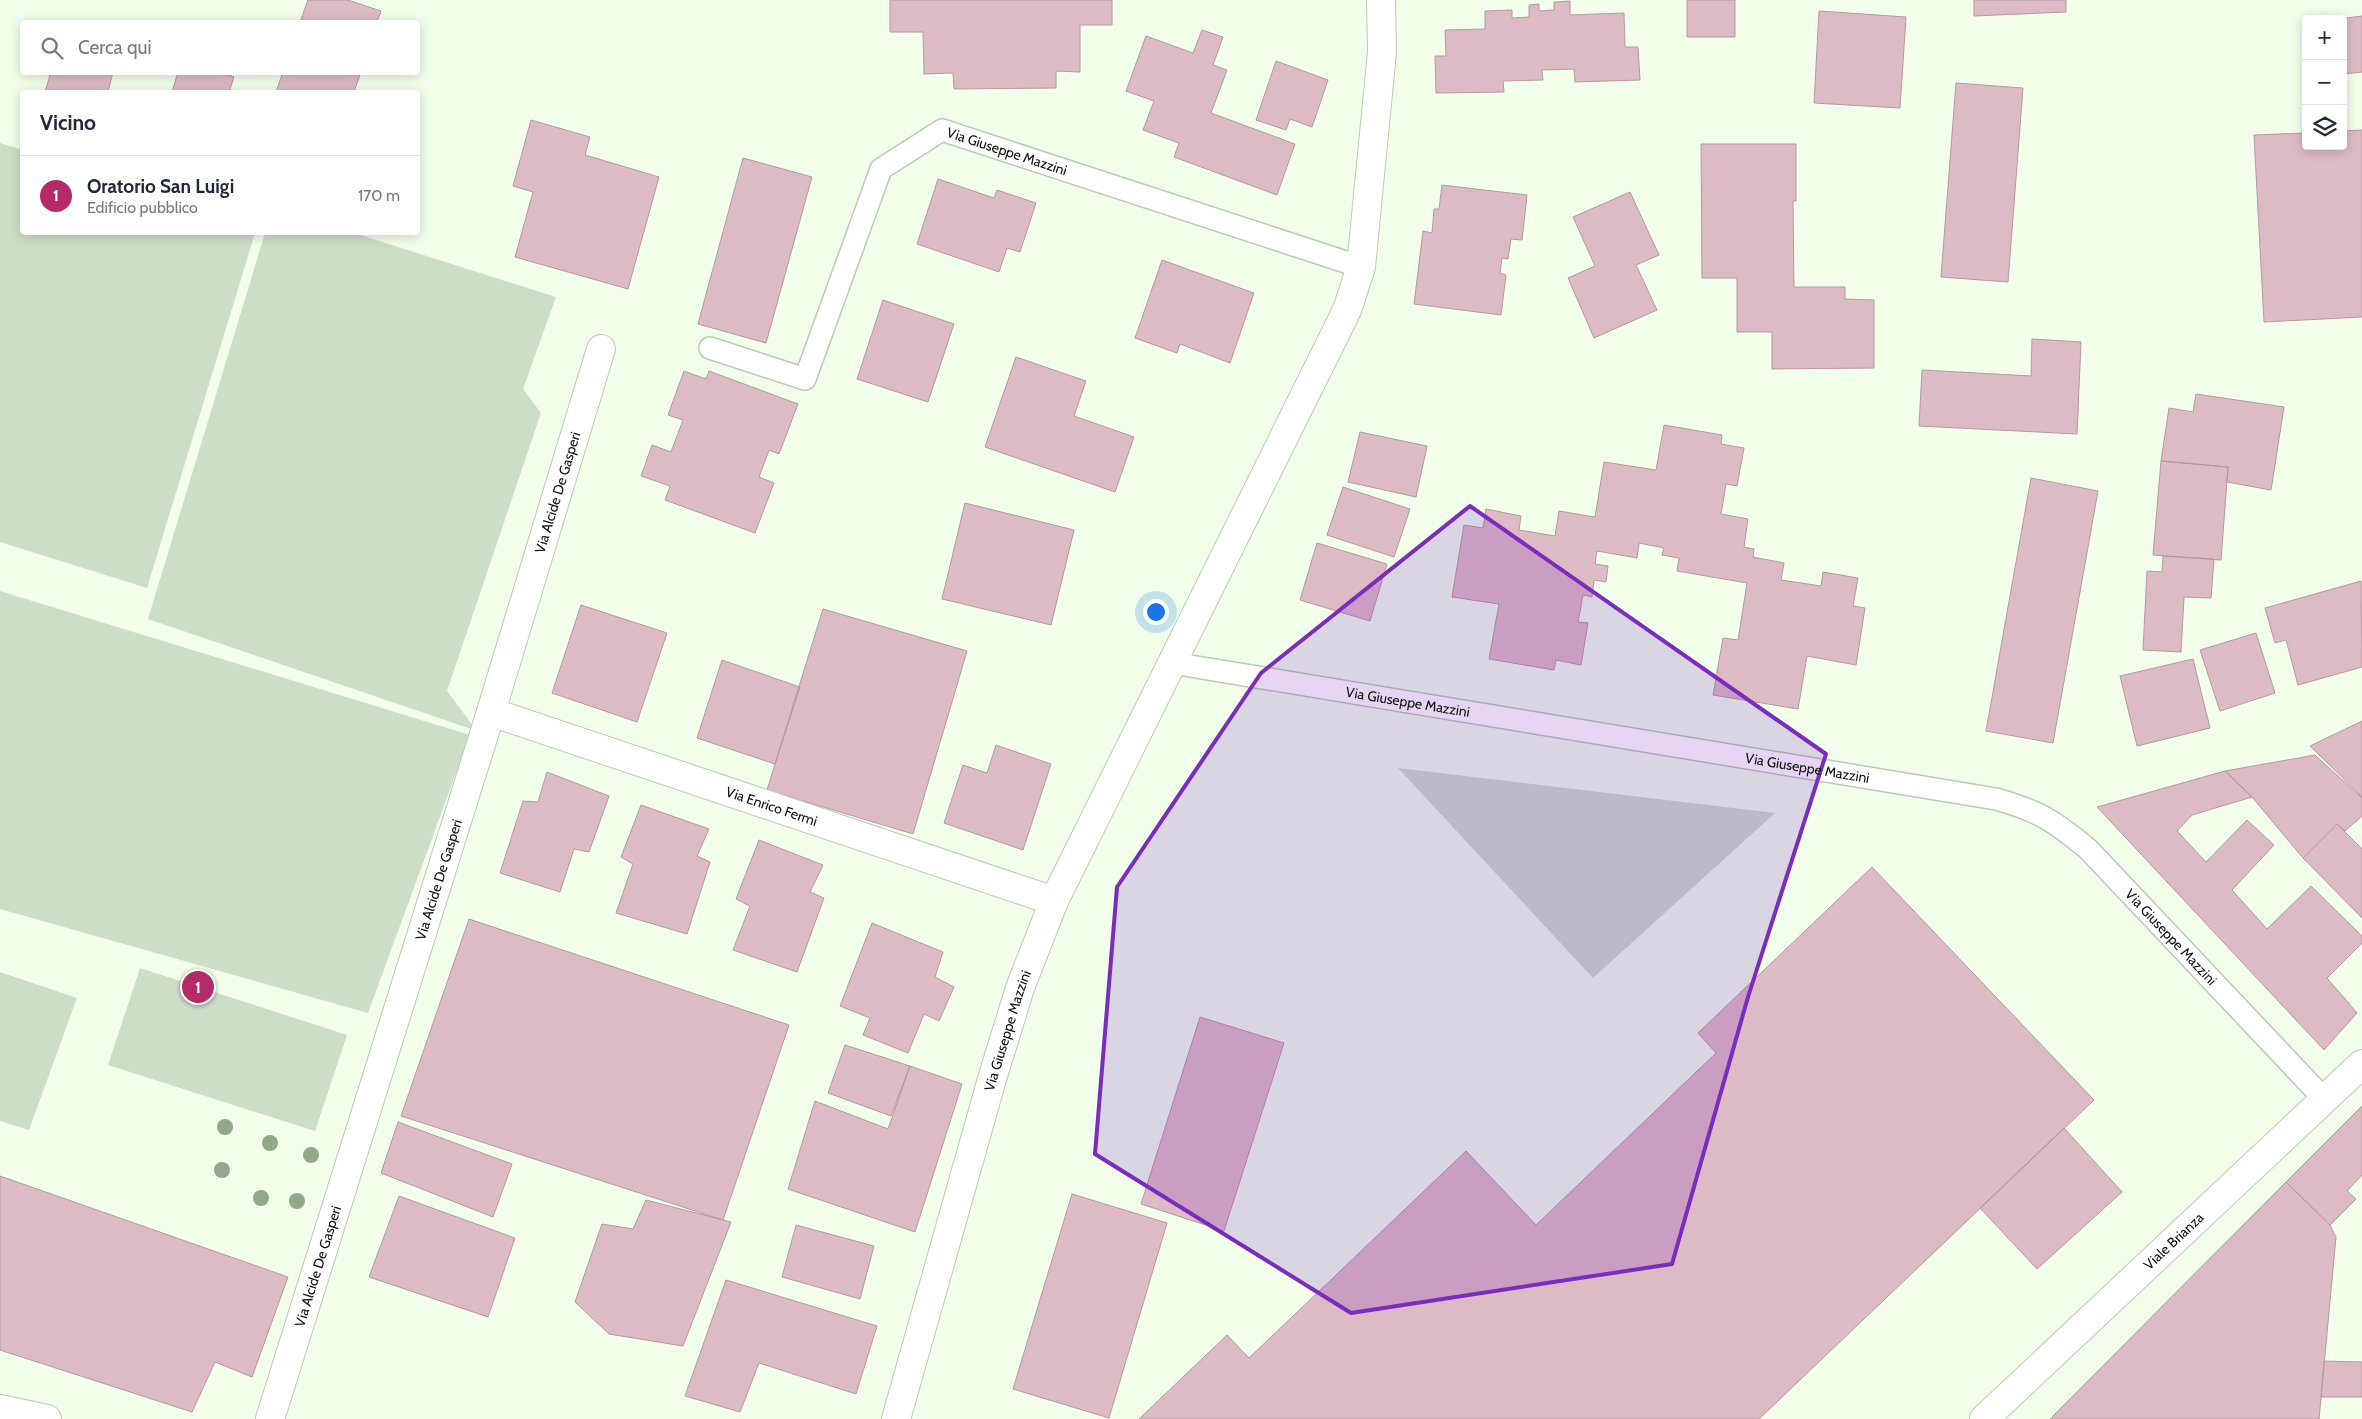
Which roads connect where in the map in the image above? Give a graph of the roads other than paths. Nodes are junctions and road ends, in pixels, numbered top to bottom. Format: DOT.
graph roads {
  1 [pos="1381,0"];
  2 [pos="1361,267"];
  3 [pos="710,348"];
  4 [pos="601,349"];
  5 [pos="1172,663"];
  6 [pos="491,712"];
  7 [pos="1054,901"];
  8 [pos="2362,1064"];
  9 [pos="2325,1100"];
  10 [pos="0,1409"];
  11 [pos="275,1416"];
  12 [pos="47,1419"];
  13 [pos="896,1419"];
  14 [pos="1984,1419"];
  1 -- 2 [label="street, Via Giuseppe Mazzini"];
  2 -- 3 [label="lane, Via Giuseppe Mazzini"];
  2 -- 5 [label="street, Via Giuseppe Mazzini"];
  4 -- 6 [label="street, Via Alcide De Gasperi"];
  5 -- 7 [label="street, Via Giuseppe Mazzini"];
  5 -- 9 [label="lane, Via Giuseppe Mazzini"];
  6 -- 7 [label="street, Via Enrico Fermi"];
  6 -- 11 [label="street, Via Alcide De Gasperi"];
  7 -- 13 [label="street, Via Giuseppe Mazzini"];
  8 -- 9 [label="street, Viale Brianza"];
  9 -- 14 [label="street, Viale Brianza"];
  10 -- 12 [label="street"];
}
